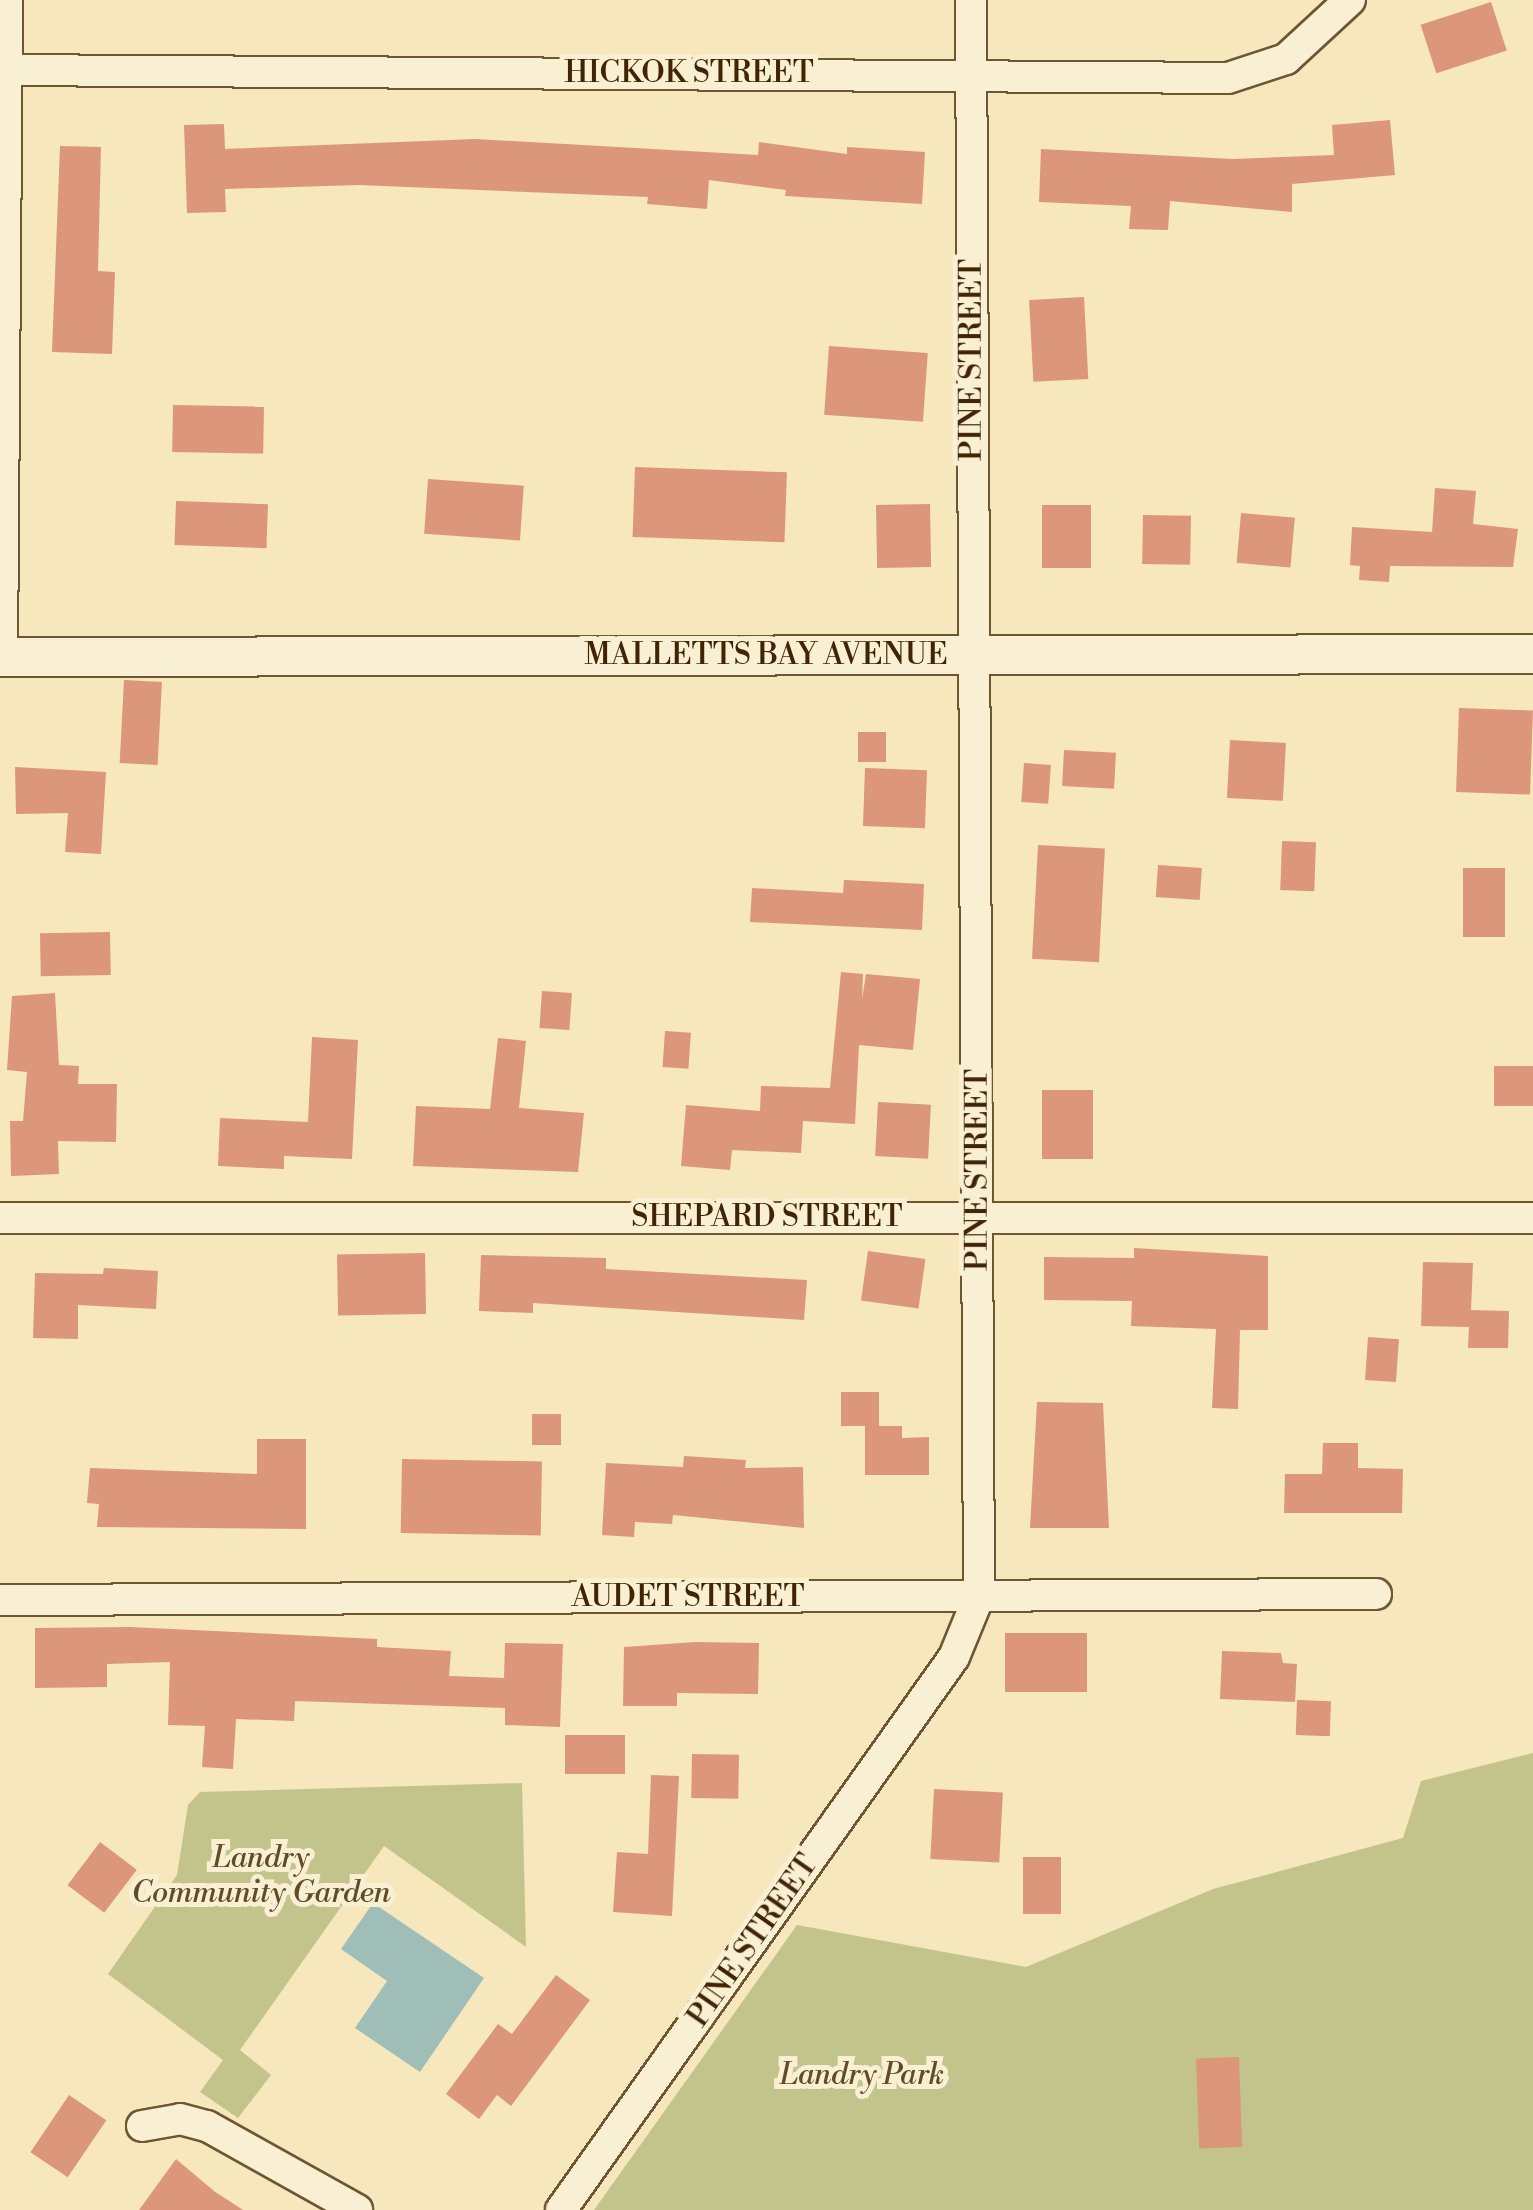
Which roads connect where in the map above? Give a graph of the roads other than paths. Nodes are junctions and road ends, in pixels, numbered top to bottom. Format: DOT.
graph roads {
  1 [pos="8,0"];
  2 [pos="971,0"];
  3 [pos="1350,0"];
  4 [pos="3,70"];
  5 [pos="972,74"];
  6 [pos="973,654"];
  7 [pos="1533,654"];
  8 [pos="1,657"];
  9 [pos="977,1216"];
  10 [pos="0,1218"];
  11 [pos="1533,1218"];
  12 [pos="1376,1594"];
  13 [pos="979,1596"];
  14 [pos="0,1600"];
  15 [pos="142,2126"];
  16 [pos="357,2210"];
  17 [pos="561,2210"];
  1 -- 4 [label="street"];
  2 -- 5 [label="street, PINE STREET"];
  3 -- 5 [label="street, HICKOK STREET"];
  4 -- 5 [label="street, HICKOK STREET"];
  4 -- 8 [label="street"];
  5 -- 6 [label="street, PINE STREET"];
  6 -- 7 [label="street, MALLETTS BAY AVENUE"];
  6 -- 8 [label="street, MALLETTS BAY AVENUE"];
  6 -- 9 [label="street, PINE STREET"];
  9 -- 10 [label="street, SHEPARD STREET"];
  9 -- 11 [label="street, SHEPARD STREET"];
  9 -- 13 [label="street, PINE STREET"];
  12 -- 13 [label="street, AUDET STREET"];
  13 -- 14 [label="street, AUDET STREET"];
  13 -- 17 [label="street, PINE STREET"];
  15 -- 16 [label="street"];
}
